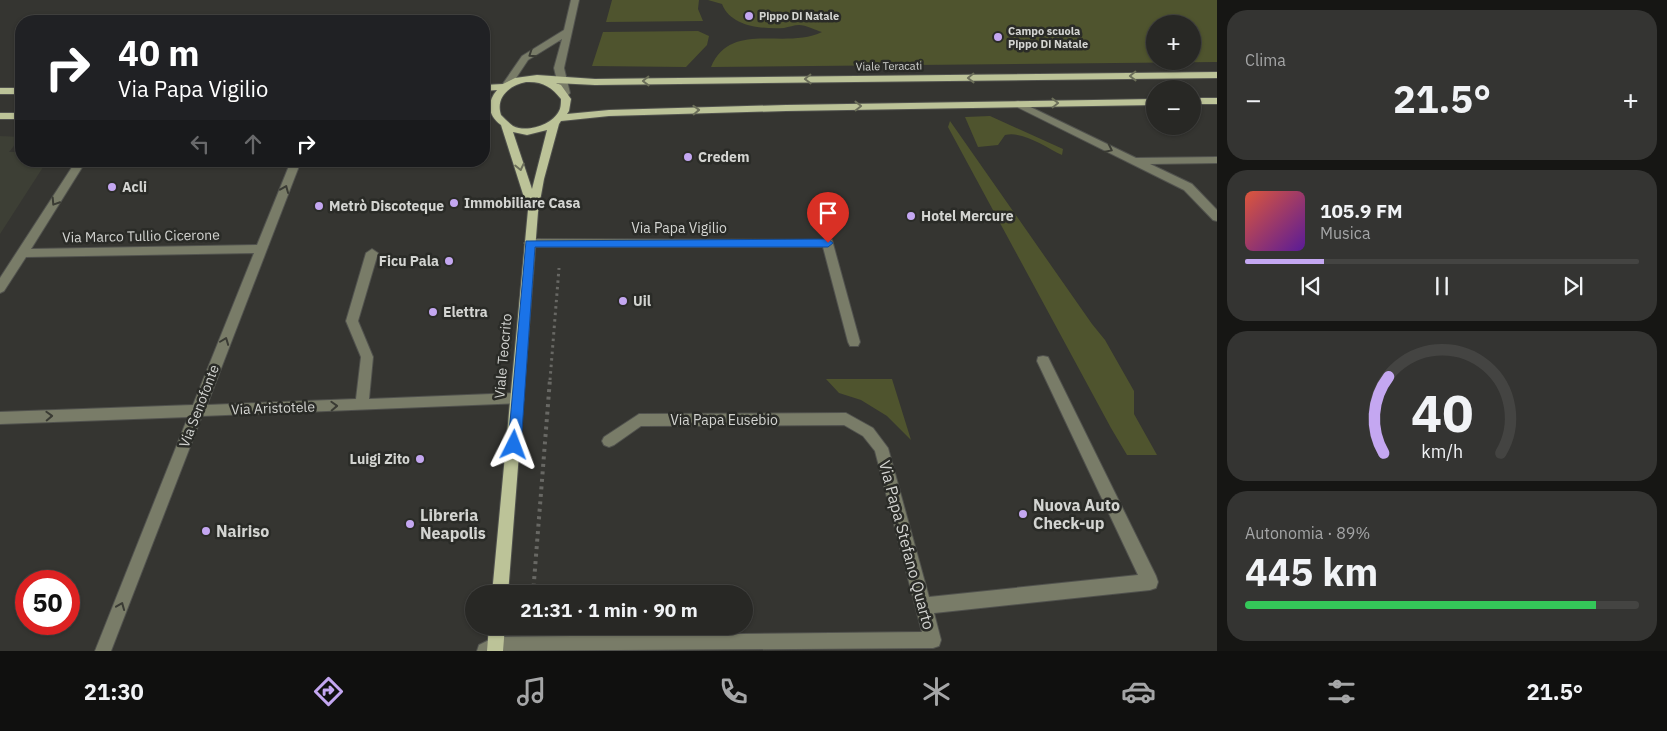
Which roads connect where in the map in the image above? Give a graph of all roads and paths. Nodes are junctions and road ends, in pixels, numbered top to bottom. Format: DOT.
graph roads {
  1 [pos="575,0"];
  2 [pos="566,32"];
  3 [pos="1217,75"];
  4 [pos="537,78"];
  5 [pos="561,81"];
  6 [pos="506,86"];
  7 [pos="490,87"];
  8 [pos="0,91"];
  9 [pos="15,91"];
  10 [pos="565,93"];
  11 [pos="1201,101"];
  12 [pos="1217,101"];
  13 [pos="1146,102"];
  14 [pos="1018,104"];
  15 [pos="0,116"];
  16 [pos="15,116"];
  17 [pos="490,117"];
  18 [pos="501,120"];
  19 [pos="557,121"];
  20 [pos="1217,160"];
  21 [pos="1134,161"];
  22 [pos="77,167"];
  23 [pos="294,167"];
  24 [pos="534,212"];
  25 [pos="1217,217"];
  26 [pos="530,243"];
  27 [pos="561,243"];
  28 [pos="261,250"];
  29 [pos="22,253"];
  30 [pos="372,254"];
  31 [pos="0,288"];
  32 [pos="854,342"];
  33 [pos="1043,361"];
  34 [pos="517,399"];
  35 [pos="362,405"];
  36 [pos="198,411"];
  37 [pos="0,418"];
  38 [pos="846,419"];
  39 [pos="609,441"];
  40 [pos="501,585"];
  41 [pos="534,585"];
  42 [pos="923,606"];
  43 [pos="495,635"];
  44 [pos="492,649"];
  45 [pos="103,651"];
  1 -- 2 [label="street"];
  2 -- 5 [label="street"];
  2 -- 6 [label="street, one-way"];
  3 -- 5 [label="main road, Viale Teracati, one-way"];
  4 -- 5 [label="main road, Viale Teracati"];
  4 -- 6 [label="main road"];
  4 -- 10 [label="main road"];
  5 -- 10 [label="street"];
  6 -- 7 [label="main road"];
  6 -- 18 [label="main road"];
  8 -- 9 [label="main road"];
  10 -- 19 [label="main road"];
  11 -- 12 [label="main road"];
  14 -- 13 [label="main road, one-way"];
  19 -- 14 [label="main road, one-way"];
  14 -- 21 [label="street, one-way"];
  15 -- 16 [label="main road"];
  17 -- 18 [label="main road"];
  18 -- 19 [label="main road"];
  18 -- 24 [label="main road, one-way"];
  19 -- 24 [label="main road, Viale Teocrito"];
  20 -- 21 [label="street"];
  21 -- 25 [label="street"];
  22 -- 29 [label="street, one-way"];
  28 -- 23 [label="street, Via Senofonte, one-way"];
  24 -- 26 [label="main road, Viale Teocrito"];
  26 -- 27 [label="street, Via Papa Vigilio"];
  26 -- 34 [label="main road, Viale Teocrito"];
  27 -- 32 [label="street, Via Papa Vigilio"];
  27 -- 41 [label="path"];
  28 -- 29 [label="street, Via Marco Tullio Cicerone"];
  36 -- 28 [label="street, Via Senofonte, one-way"];
  29 -- 31 [label="street"];
  30 -- 35 [label="street"];
  33 -- 42 [label="street"];
  34 -- 35 [label="street, Via Aristotele"];
  34 -- 40 [label="main road, Viale Teocrito"];
  36 -- 35 [label="street, Via Aristotele, one-way"];
  37 -- 36 [label="street, Via Aristotele, one-way"];
  45 -- 36 [label="street, Via Senofonte, one-way"];
  38 -- 39 [label="street, Via Papa Eusebio"];
  38 -- 42 [label="street, Via Papa Stefano Quarto"];
  42 -- 44 [label="street, Via Papa Stefano Quarto"];
  43 -- 44 [label="main road"];
}
